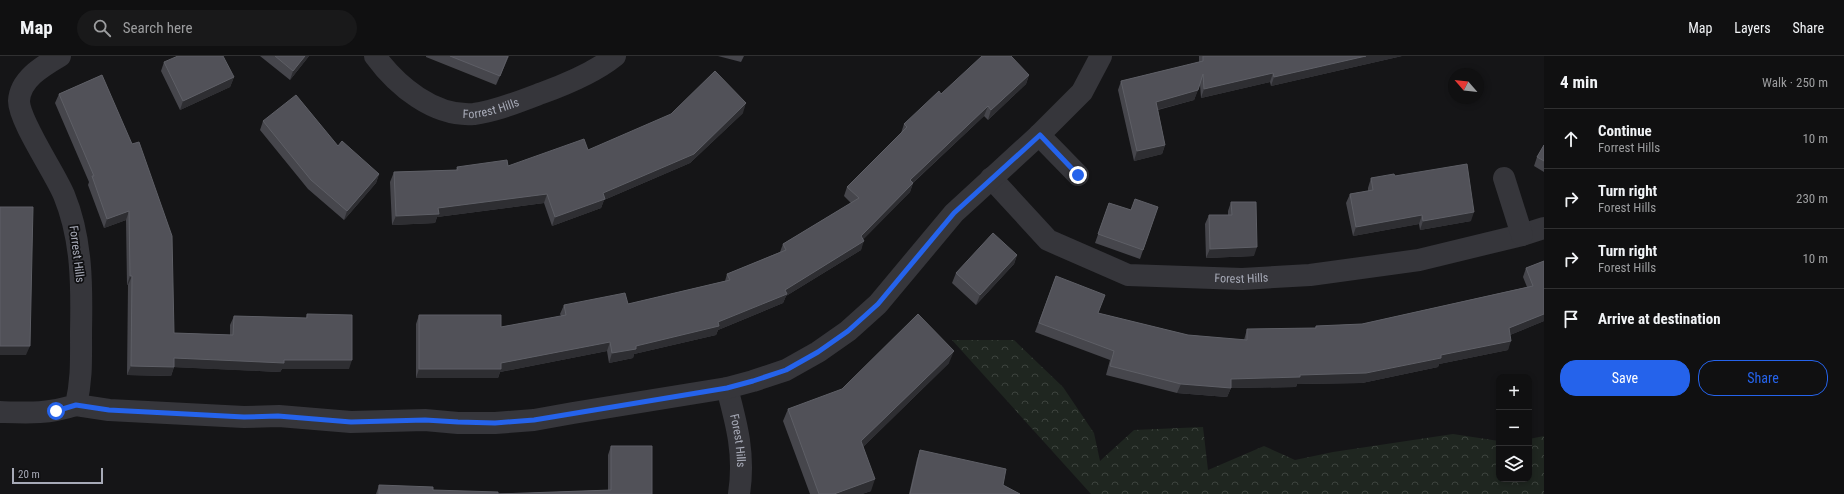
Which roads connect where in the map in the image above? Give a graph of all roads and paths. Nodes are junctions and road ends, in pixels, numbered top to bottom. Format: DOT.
graph roads {
  1 [pos="60,56"];
  2 [pos="375,56"];
  3 [pos="615,56"];
  4 [pos="1101,56"];
  5 [pos="1040,135"];
  6 [pos="1078,175"];
  7 [pos="990,178"];
  8 [pos="1504,178"];
  9 [pos="1544,228"];
  10 [pos="1522,235"];
  11 [pos="727,388"];
  12 [pos="76,405"];
  13 [pos="0,412"];
  14 [pos="739,494"];
  1 -- 12 [label="street, Forrest Hills"];
  2 -- 3 [label="street, Forrest Hills"];
  4 -- 5 [label="street"];
  5 -- 6 [label="street"];
  5 -- 7 [label="street"];
  7 -- 10 [label="street, Forest Hills"];
  7 -- 11 [label="street"];
  8 -- 10 [label="street"];
  9 -- 10 [label="street, Forest Hills"];
  11 -- 12 [label="street"];
  11 -- 14 [label="street, Forest Hills"];
  12 -- 13 [label="street"];
}
